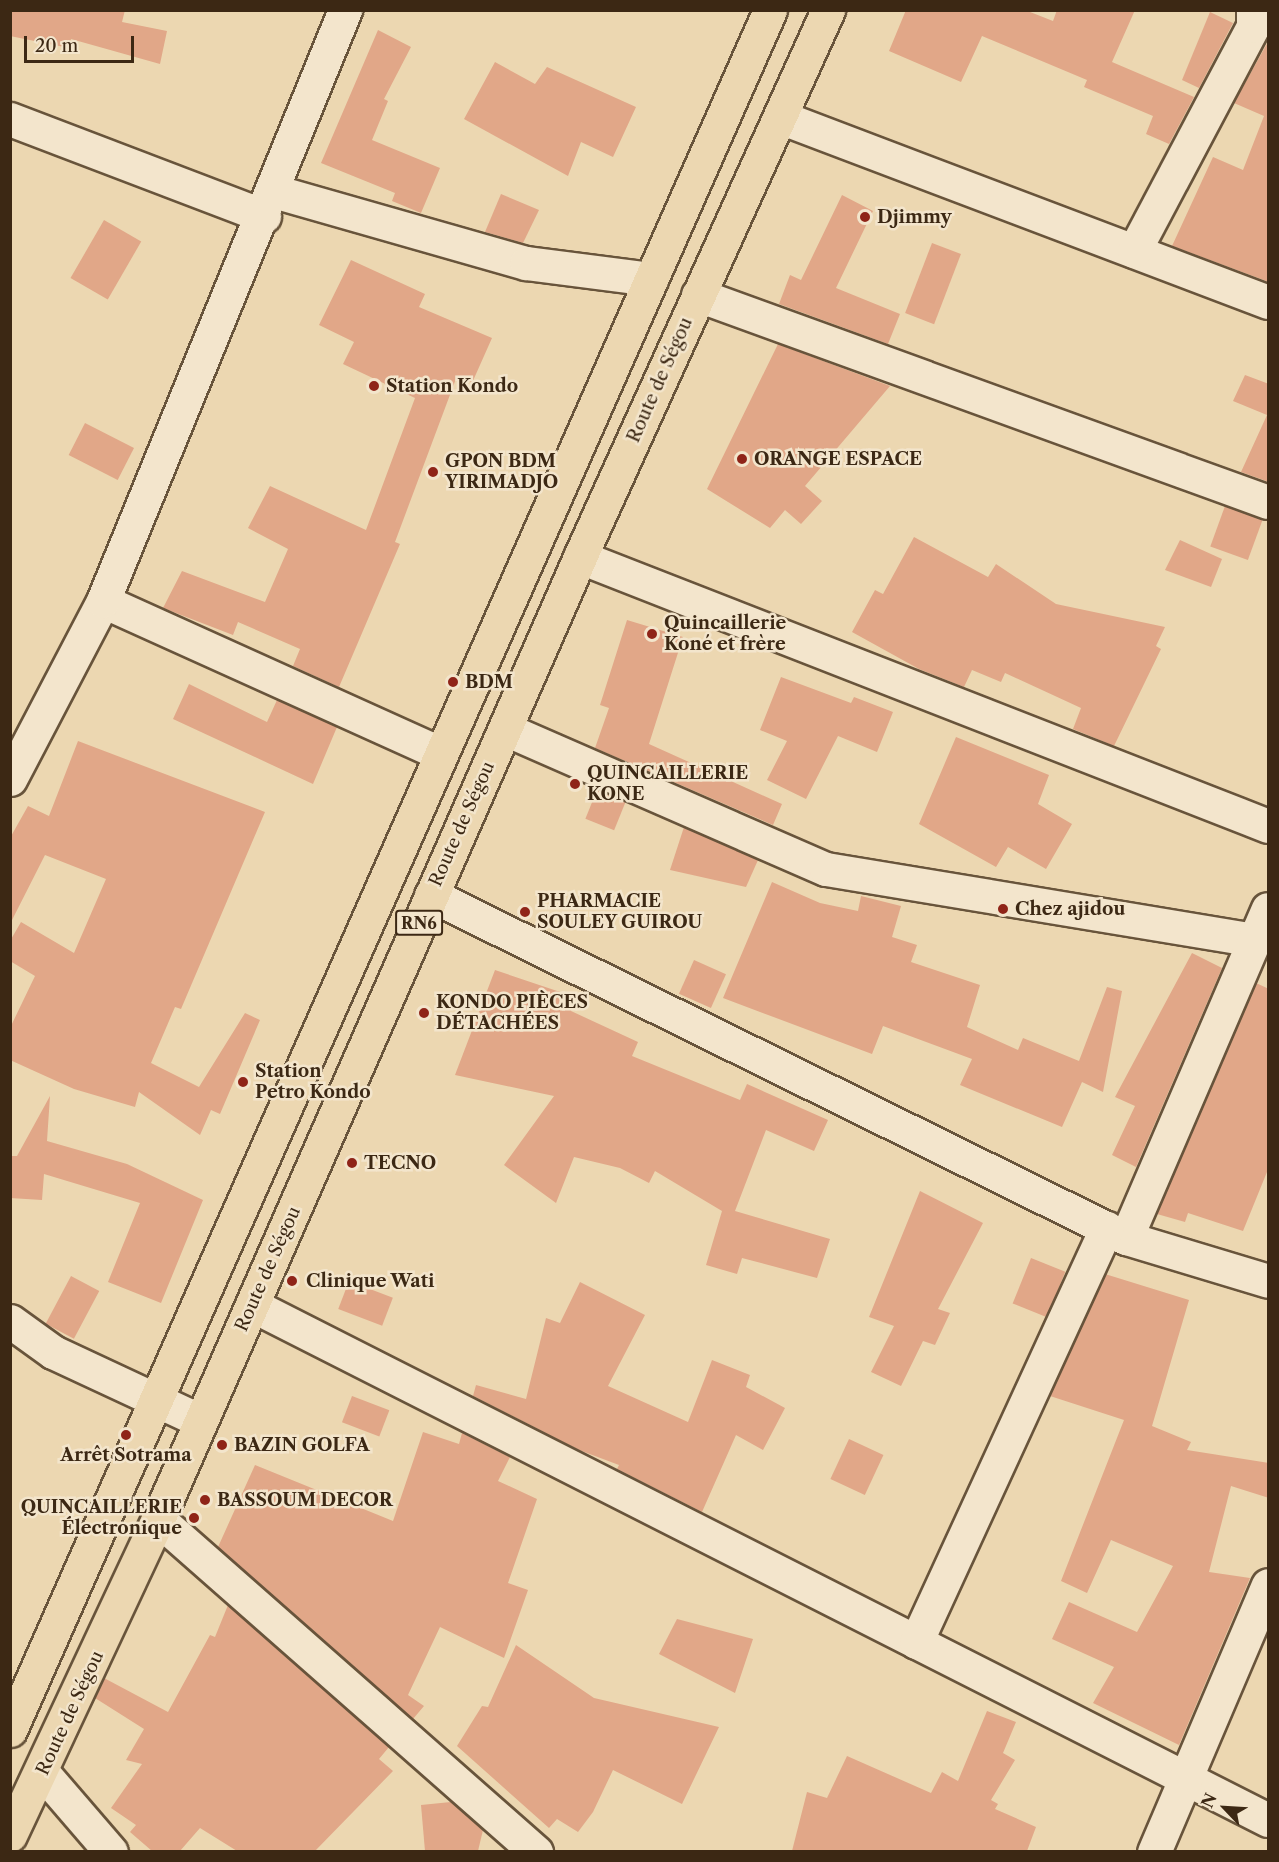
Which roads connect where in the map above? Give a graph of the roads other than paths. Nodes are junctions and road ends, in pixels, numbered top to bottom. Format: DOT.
graph roads {
  1 [pos="345,10"];
  2 [pos="770,10"];
  3 [pos="828,10"];
  4 [pos="1253,10"];
  5 [pos="780,117"];
  6 [pos="10,119"];
  7 [pos="269,204"];
  8 [pos="1134,251"];
  9 [pos="651,279"];
  10 [pos="698,295"];
  11 [pos="1269,302"];
  12 [pos="1269,502"];
  13 [pos="580,557"];
  14 [pos="103,601"];
  15 [pos="505,729"];
  16 [pos="440,753"];
  17 [pos="10,779"];
  18 [pos="1269,826"];
  19 [pos="431,895"];
  20 [pos="1269,909"];
  21 [pos="1255,940"];
  22 [pos="1116,1233"];
  23 [pos="1269,1281"];
  24 [pos="252,1305"];
  25 [pos="10,1321"];
  26 [pos="158,1400"];
  27 [pos="201,1421"];
  28 [pos="158,1519"];
  29 [pos="1269,1585"];
  30 [pos="916,1642"];
  31 [pos="10,1730"];
  32 [pos="43,1773"];
  33 [pos="1183,1778"];
  34 [pos="1269,1820"];
  35 [pos="10,1835"];
  36 [pos="111,1851"];
  37 [pos="536,1851"];
  38 [pos="1154,1851"];
  1 -- 7 [label="street"];
  2 -- 9 [label="highway, RN6"];
  3 -- 5 [label="highway, Route de Ségou / RN6"];
  4 -- 8 [label="street"];
  5 -- 8 [label="street"];
  5 -- 10 [label="highway, Route de Ségou / RN6"];
  6 -- 7 [label="street"];
  7 -- 9 [label="street"];
  7 -- 14 [label="street"];
  8 -- 11 [label="street"];
  9 -- 16 [label="highway, RN6"];
  10 -- 12 [label="street"];
  10 -- 13 [label="highway, Route de Ségou / RN6"];
  13 -- 15 [label="highway, Route de Ségou / RN6"];
  13 -- 18 [label="street"];
  14 -- 16 [label="street"];
  14 -- 17 [label="street"];
  15 -- 19 [label="highway, Route de Ségou / RN6"];
  15 -- 21 [label="street"];
  16 -- 26 [label="highway, RN6"];
  19 -- 22 [label="street"];
  19 -- 24 [label="highway, Route de Ségou / RN6"];
  20 -- 21 [label="street"];
  21 -- 22 [label="street"];
  22 -- 23 [label="street"];
  22 -- 30 [label="street"];
  24 -- 27 [label="highway, Route de Ségou / RN6"];
  24 -- 30 [label="street"];
  25 -- 26 [label="street"];
  26 -- 27 [label="street"];
  26 -- 31 [label="highway, RN6"];
  27 -- 28 [label="highway, Route de Ségou / RN6"];
  28 -- 32 [label="highway, Route de Ségou / RN6"];
  28 -- 37 [label="street"];
  29 -- 33 [label="street"];
  30 -- 33 [label="street"];
  32 -- 35 [label="highway, Route de Ségou / RN6"];
  32 -- 36 [label="street"];
  33 -- 34 [label="street"];
  33 -- 38 [label="street"];
}
